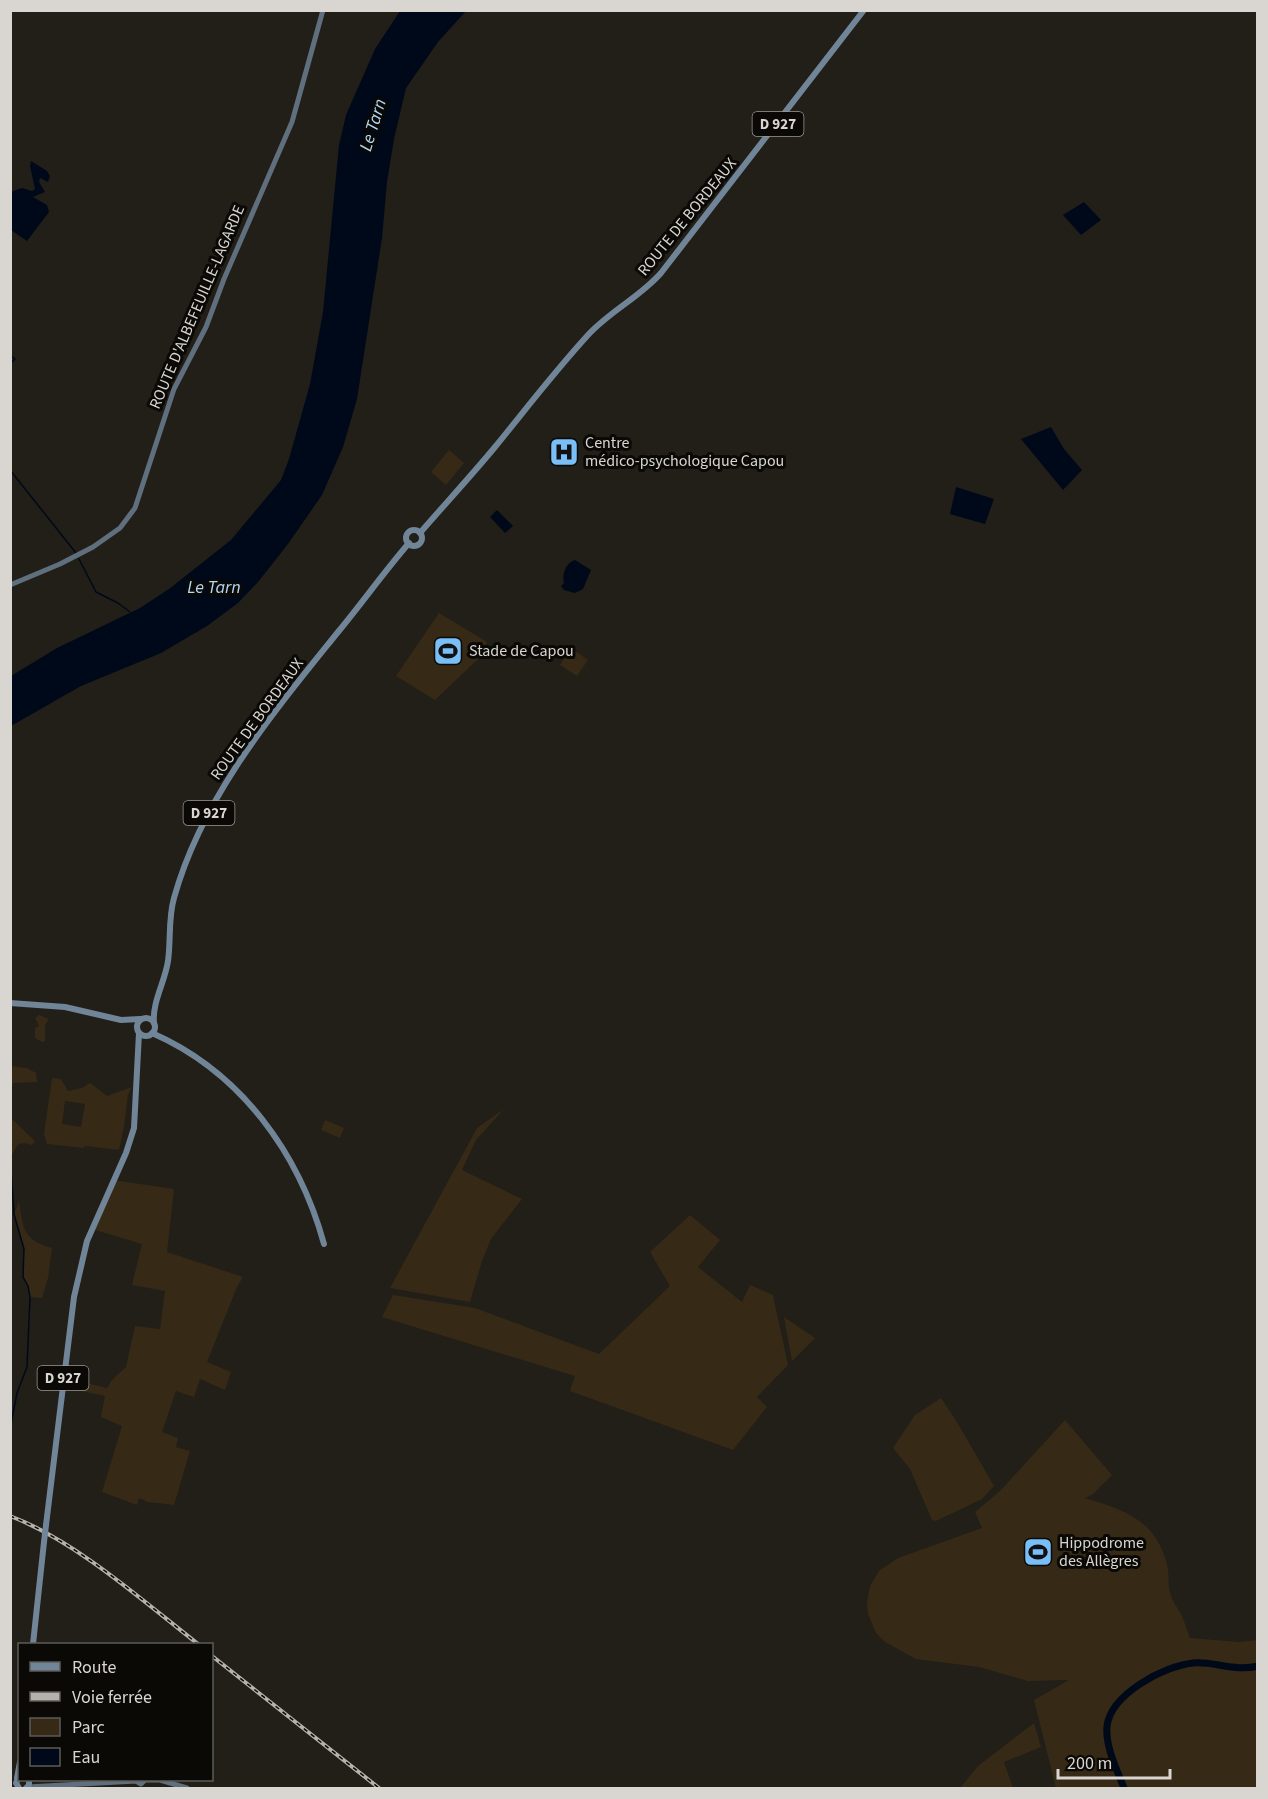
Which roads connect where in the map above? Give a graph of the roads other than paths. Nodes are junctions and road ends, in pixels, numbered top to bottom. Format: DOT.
graph roads {
  1 [pos="323,10"];
  2 [pos="864,10"];
  3 [pos="420,533"];
  4 [pos="409,543"];
  5 [pos="10,585"];
  6 [pos="10,1003"];
  7 [pos="156,1003"];
  8 [pos="142,1019"];
  9 [pos="122,1020"];
  10 [pos="154,1024"];
  11 [pos="138,1032"];
  12 [pos="151,1034"];
  13 [pos="167,1039"];
  14 [pos="139,1051"];
  15 [pos="324,1244"];
  16 [pos="33,1643"];
  17 [pos="18,1777"];
  18 [pos="120,1781"];
  19 [pos="163,1781"];
  20 [pos="28,1784"];
  21 [pos="17,1788"];
  22 [pos="186,1788"];
  1 -- 5 [label="main road, ROUTE D'ALBEFEUILLE-LAGARDE"];
  2 -- 3 [label="main road, ROUTE DE BORDEAUX / D 927"];
  3 -- 4 [label="main road"];
  3 -- 4 [label="main road"];
  4 -- 7 [label="main road, ROUTE DE BORDEAUX / D 927"];
  6 -- 9 [label="main road"];
  7 -- 8 [label="main road, ROUTE DE BORDEAUX / D 927"];
  7 -- 10 [label="main road, ROUTE DE BORDEAUX / D 927"];
  8 -- 9 [label="main road"];
  8 -- 10 [label="main road"];
  8 -- 11 [label="main road"];
  9 -- 11 [label="main road"];
  10 -- 12 [label="main road"];
  10 -- 13 [label="main road"];
  11 -- 12 [label="main road"];
  11 -- 14 [label="main road, D 927"];
  12 -- 13 [label="main road"];
  12 -- 14 [label="main road"];
  13 -- 15 [label="main road"];
  14 -- 16 [label="main road, D 927, bridge"];
  17 -- 21 [label="main road"];
  18 -- 20 [label="main road"];
  19 -- 22 [label="main road"];
}
